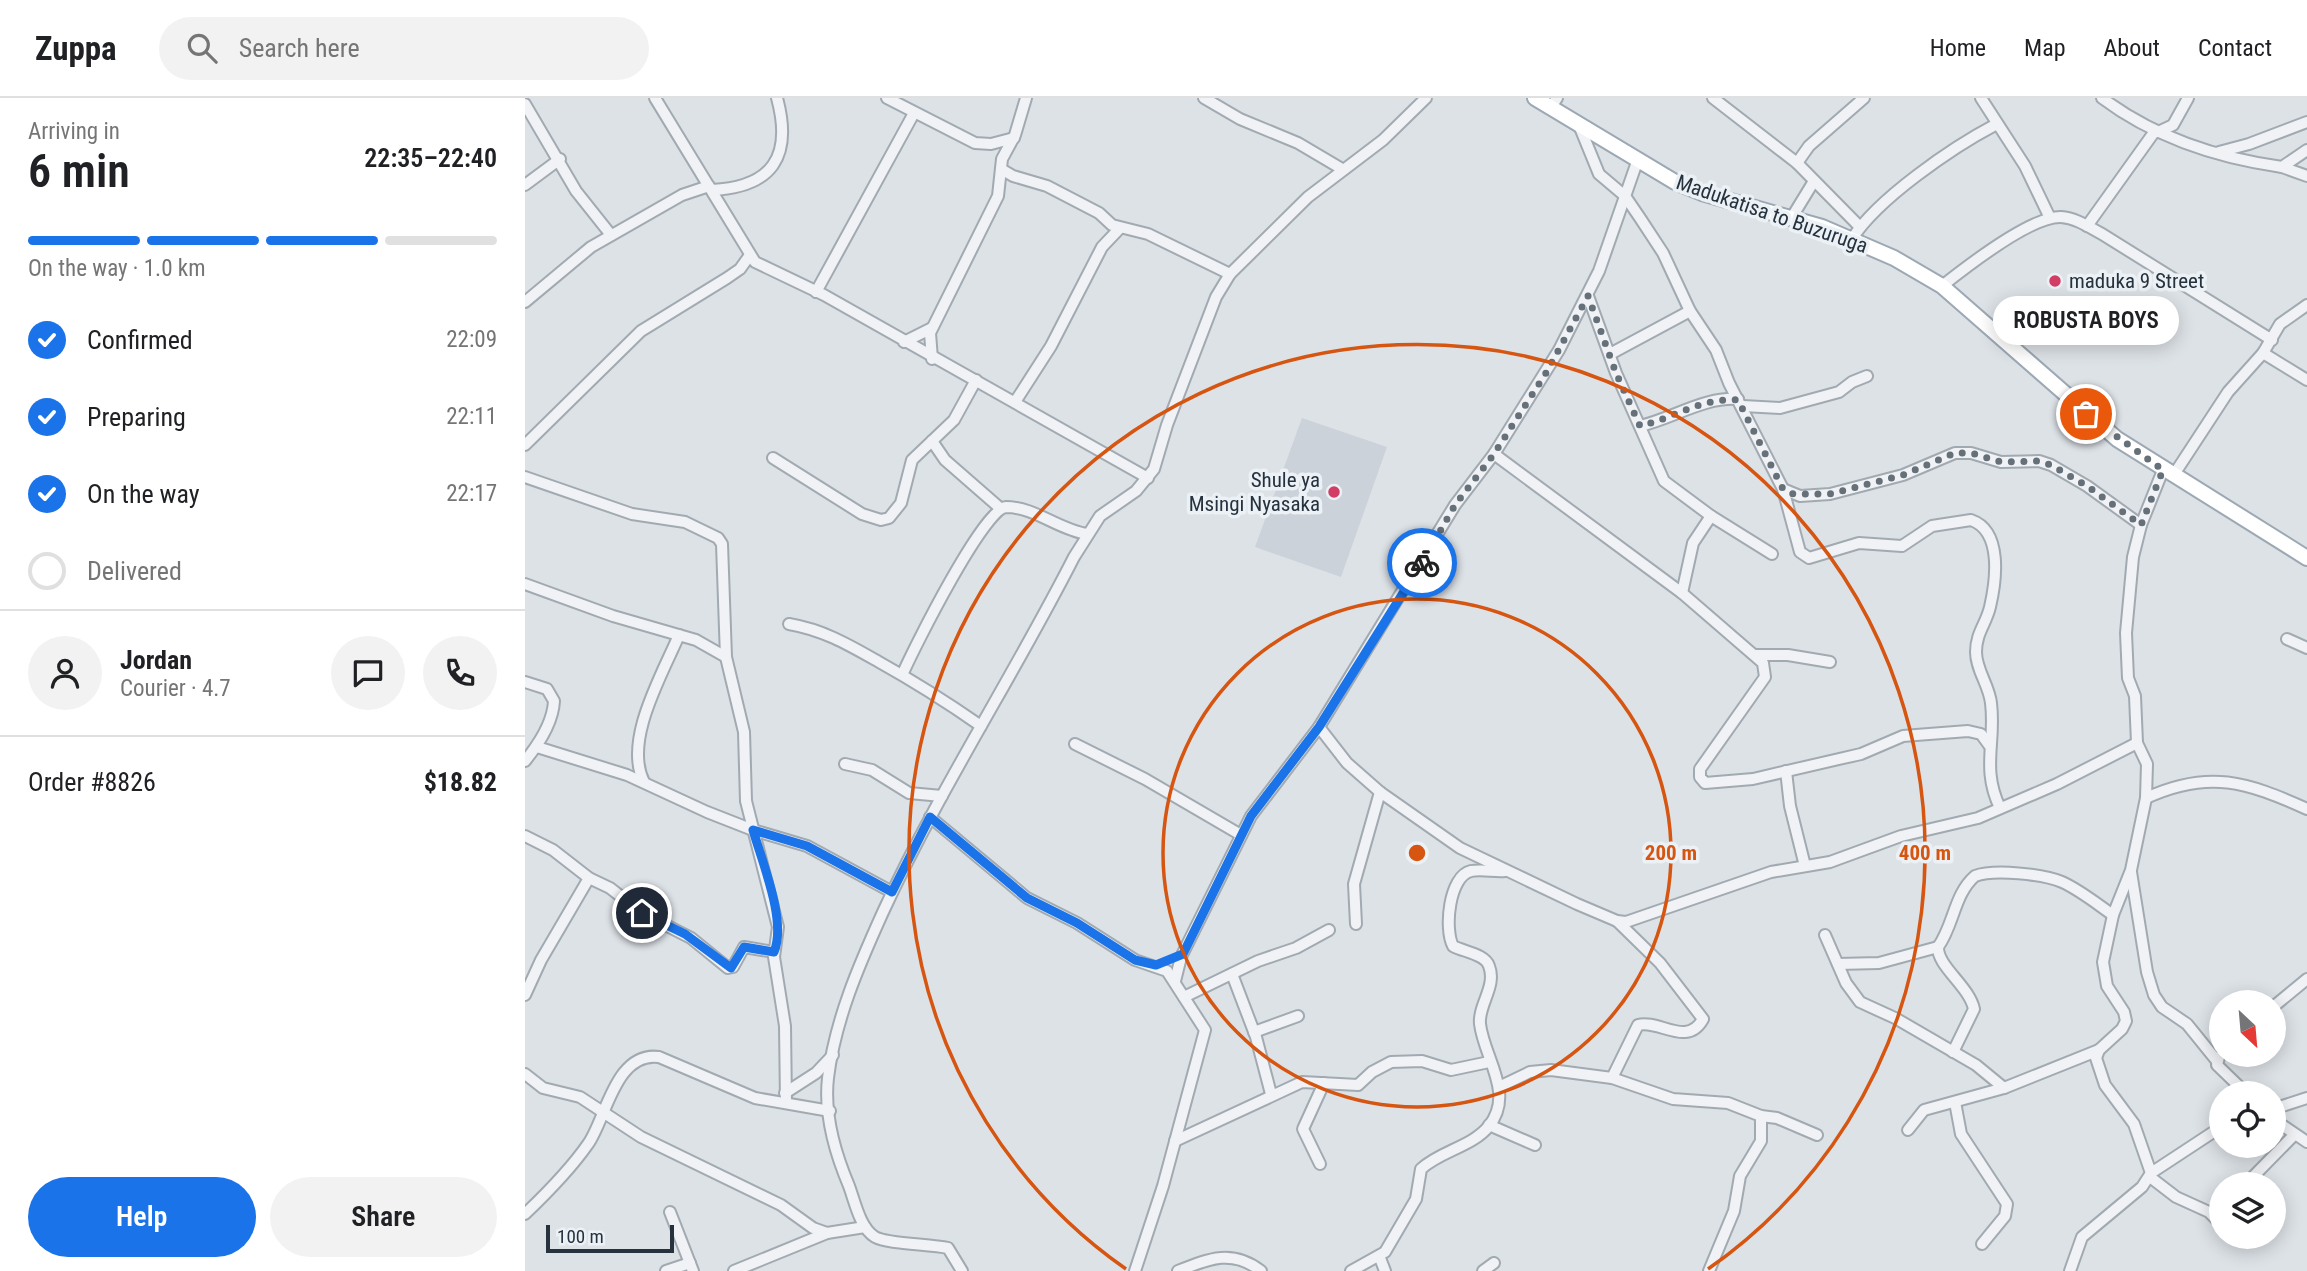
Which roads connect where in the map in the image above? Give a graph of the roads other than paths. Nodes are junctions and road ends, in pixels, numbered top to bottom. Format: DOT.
graph roads {
  1 [pos="655,98"];
  2 [pos="777,98"];
  3 [pos="887,98"];
  4 [pos="1026,98"];
  5 [pos="1204,98"];
  6 [pos="1426,98"];
  7 [pos="1535,98"];
  8 [pos="1713,98"];
  9 [pos="1864,98"];
  10 [pos="1981,98"];
  11 [pos="2102,98"];
  12 [pos="2188,98"];
  13 [pos="1554,103"];
  14 [pos="525,104"];
  15 [pos="914,113"];
  16 [pos="2307,122"];
  17 [pos="1995,124"];
  18 [pos="1579,125"];
  19 [pos="2156,132"];
  20 [pos="1014,138"];
  21 [pos="982,145"];
  22 [pos="2307,150"];
  23 [pos="2216,152"];
  24 [pos="560,159"];
  25 [pos="1637,162"];
  26 [pos="1797,163"];
  27 [pos="1001,166"];
  28 [pos="2281,167"];
  29 [pos="1342,169"];
  30 [pos="2307,176"];
  31 [pos="1814,181"];
  32 [pos="525,185"];
  33 [pos="710,188"];
  34 [pos="1625,196"];
  35 [pos="1792,218"];
  36 [pos="2050,218"];
  37 [pos="2087,226"];
  38 [pos="1121,228"];
  39 [pos="1856,233"];
  40 [pos="611,234"];
  41 [pos="750,256"];
  42 [pos="1230,274"];
  43 [pos="1943,286"];
  44 [pos="816,292"];
  45 [pos="1588,296"];
  46 [pos="525,302"];
  47 [pos="2307,305"];
  48 [pos="1690,311"];
  49 [pos="932,328"];
  50 [pos="2271,340"];
  51 [pos="904,342"];
  52 [pos="2263,352"];
  53 [pos="1610,354"];
  54 [pos="932,359"];
  55 [pos="1867,376"];
  56 [pos="977,380"];
  57 [pos="2307,380"];
  58 [pos="1015,402"];
  59 [pos="1741,403"];
  60 [pos="1640,426"];
  61 [pos="527,439"];
  62 [pos="932,441"];
  63 [pos="1494,454"];
  64 [pos="773,458"];
  65 [pos="2168,473"];
  66 [pos="525,477"];
  67 [pos="1147,478"];
  68 [pos="1783,489"];
  69 [pos="1000,508"];
  70 [pos="1711,516"];
  71 [pos="2141,525"];
  72 [pos="1087,534"];
  73 [pos="1772,554"];
  74 [pos="2307,558"];
  75 [pos="525,584"];
  76 [pos="1682,593"];
  77 [pos="789,624"];
  78 [pos="679,635"];
  79 [pos="2287,639"];
  80 [pos="2307,648"];
  81 [pos="1755,655"];
  82 [pos="726,657"];
  83 [pos="1829,662"];
  84 [pos="903,673"];
  85 [pos="525,682"];
  86 [pos="981,726"];
  87 [pos="1319,727"];
  88 [pos="2137,743"];
  89 [pos="1075,744"];
  90 [pos="1989,745"];
  91 [pos="537,747"];
  92 [pos="525,761"];
  93 [pos="845,764"];
  94 [pos="1786,771"];
  95 [pos="643,782"];
  96 [pos="1380,792"];
  97 [pos="941,796"];
  98 [pos="2146,799"];
  99 [pos="2000,808"];
  100 [pos="2307,809"];
  101 [pos="930,817"];
  102 [pos="753,830"];
  103 [pos="1241,835"];
  104 [pos="525,836"];
  105 [pos="1459,848"];
  106 [pos="1805,866"];
  107 [pos="2131,870"];
  108 [pos="1471,871"];
  109 [pos="1507,871"];
  110 [pos="589,878"];
  111 [pos="892,892"];
  112 [pos="2113,915"];
  113 [pos="1617,921"];
  114 [pos="1356,923"];
  115 [pos="1329,930"];
  116 [pos="1825,935"];
  117 [pos="1938,947"];
  118 [pos="774,952"];
  119 [pos="1183,954"];
  120 [pos="1837,964"];
  121 [pos="1156,965"];
  122 [pos="1233,974"];
  123 [pos="2307,979"];
  124 [pos="1175,981"];
  125 [pos="525,995"];
  126 [pos="2286,996"];
  127 [pos="1184,997"];
  128 [pos="1298,1016"];
  129 [pos="1254,1032"];
  130 [pos="2209,1047"];
  131 [pos="2099,1050"];
  132 [pos="1953,1052"];
  133 [pos="833,1055"];
  134 [pos="1489,1062"];
  135 [pos="2219,1068"];
  136 [pos="525,1074"];
  137 [pos="1612,1078"];
  138 [pos="2232,1081"];
  139 [pos="1324,1083"];
  140 [pos="1501,1086"];
  141 [pos="2004,1088"];
  142 [pos="1271,1094"];
  143 [pos="785,1098"];
  144 [pos="2307,1098"];
  145 [pos="1955,1102"];
  146 [pos="2286,1105"];
  147 [pos="604,1111"];
  148 [pos="830,1111"];
  149 [pos="1761,1116"];
  150 [pos="1489,1125"];
  151 [pos="2286,1129"];
  152 [pos="1908,1130"];
  153 [pos="1817,1135"];
  154 [pos="2209,1135"];
  155 [pos="2294,1135"];
  156 [pos="1175,1141"];
  157 [pos="2307,1142"];
  158 [pos="1535,1145"];
  159 [pos="1320,1164"];
  160 [pos="2258,1172"];
  161 [pos="2151,1175"];
  162 [pos="670,1212"];
  163 [pos="2209,1212"];
  164 [pos="525,1214"];
  165 [pos="865,1227"];
  166 [pos="827,1233"];
  167 [pos="1982,1244"];
  168 [pos="1380,1258"];
  169 [pos="1494,1263"];
  170 [pos="691,1267"];
  171 [pos="666,1271"];
  172 [pos="734,1271"];
  173 [pos="963,1271"];
  174 [pos="1135,1271"];
  175 [pos="1178,1271"];
  176 [pos="1261,1271"];
  177 [pos="1351,1271"];
  178 [pos="1385,1271"];
  179 [pos="1483,1271"];
  180 [pos="1709,1271"];
  181 [pos="2070,1271"];
  1 -- 33 [label="street"];
  2 -- 33 [label="street"];
  3 -- 15 [label="street"];
  4 -- 20 [label="street"];
  5 -- 29 [label="street"];
  6 -- 29 [label="street"];
  7 -- 13 [label="main road, Madukatisa to Buzuruga"];
  8 -- 26 [label="street"];
  9 -- 26 [label="street"];
  10 -- 17 [label="street"];
  11 -- 19 [label="street"];
  12 -- 19 [label="street"];
  13 -- 18 [label="main road, Madukatisa to Buzuruga"];
  14 -- 24 [label="street"];
  15 -- 21 [label="street"];
  15 -- 44 [label="street"];
  16 -- 23 [label="street"];
  17 -- 36 [label="street"];
  17 -- 39 [label="street"];
  18 -- 25 [label="main road, Madukatisa to Buzuruga"];
  18 -- 34 [label="street"];
  19 -- 23 [label="street"];
  19 -- 37 [label="street"];
  20 -- 21 [label="street"];
  20 -- 27 [label="street"];
  21 -- 27 [label="street"];
  22 -- 28 [label="street"];
  23 -- 28 [label="street"];
  24 -- 32 [label="street"];
  24 -- 40 [label="street"];
  25 -- 34 [label="street"];
  25 -- 35 [label="main road, Madukatisa to Buzuruga"];
  26 -- 31 [label="street"];
  27 -- 38 [label="street"];
  27 -- 49 [label="street"];
  28 -- 30 [label="street"];
  29 -- 42 [label="street"];
  31 -- 35 [label="street"];
  31 -- 39 [label="street"];
  33 -- 40 [label="street"];
  33 -- 41 [label="street"];
  34 -- 45 [label="street"];
  34 -- 48 [label="street"];
  35 -- 39 [label="main road, Madukatisa to Buzuruga"];
  36 -- 37 [label="street"];
  36 -- 43 [label="street"];
  37 -- 50 [label="street"];
  38 -- 42 [label="street"];
  38 -- 58 [label="street"];
  39 -- 43 [label="main road, Madukatisa to Buzuruga"];
  40 -- 46 [label="street"];
  41 -- 44 [label="street"];
  41 -- 61 [label="street"];
  42 -- 67 [label="street"];
  43 -- 65 [label="main road, Madukatisa to Buzuruga"];
  44 -- 51 [label="street"];
  45 -- 53 [label="street"];
  45 -- 63 [label="street"];
  47 -- 50 [label="street"];
  48 -- 53 [label="street"];
  48 -- 59 [label="street"];
  49 -- 51 [label="street"];
  49 -- 54 [label="street"];
  50 -- 52 [label="street"];
  51 -- 54 [label="street"];
  52 -- 57 [label="street"];
  52 -- 65 [label="street"];
  53 -- 60 [label="street"];
  54 -- 56 [label="street"];
  55 -- 59 [label="street"];
  56 -- 58 [label="street"];
  56 -- 62 [label="street"];
  58 -- 67 [label="street"];
  59 -- 60 [label="street"];
  59 -- 68 [label="street"];
  60 -- 70 [label="street"];
  62 -- 64 [label="street"];
  62 -- 69 [label="street"];
  63 -- 76 [label="street"];
  63 -- 87 [label="street"];
  65 -- 71 [label="street"];
  65 -- 74 [label="main road, Madukatisa to Buzuruga"];
  66 -- 82 [label="street"];
  67 -- 72 [label="street"];
  68 -- 71 [label="street"];
  68 -- 90 [label="street"];
  69 -- 72 [label="street"];
  69 -- 84 [label="street"];
  70 -- 73 [label="street"];
  70 -- 76 [label="street"];
  71 -- 88 [label="street"];
  72 -- 86 [label="street"];
  75 -- 78 [label="street"];
  76 -- 81 [label="street"];
  77 -- 84 [label="street"];
  78 -- 82 [label="street"];
  78 -- 95 [label="street"];
  79 -- 80 [label="street"];
  81 -- 83 [label="street"];
  81 -- 94 [label="street"];
  82 -- 102 [label="street"];
  84 -- 86 [label="street"];
  85 -- 91 [label="street"];
  86 -- 97 [label="street"];
  87 -- 96 [label="street"];
  87 -- 103 [label="street"];
  88 -- 98 [label="street"];
  88 -- 99 [label="street"];
  89 -- 103 [label="street"];
  90 -- 94 [label="street"];
  90 -- 99 [label="street"];
  91 -- 92 [label="street"];
  91 -- 95 [label="street"];
  93 -- 97 [label="street"];
  94 -- 106 [label="street"];
  95 -- 102 [label="street"];
  96 -- 105 [label="street"];
  96 -- 114 [label="street"];
  97 -- 101 [label="street"];
  98 -- 100 [label="street"];
  98 -- 107 [label="street"];
  99 -- 106 [label="street"];
  101 -- 111 [label="street"];
  101 -- 121 [label="street"];
  102 -- 111 [label="street"];
  102 -- 118 [label="street"];
  103 -- 119 [label="street"];
  104 -- 110 [label="street"];
  105 -- 108 [label="street"];
  105 -- 109 [label="street"];
  106 -- 113 [label="street"];
  107 -- 112 [label="street"];
  107 -- 130 [label="street"];
  108 -- 109 [label="street"];
  108 -- 134 [label="street"];
  109 -- 113 [label="street"];
  110 -- 118 [label="street"];
  110 -- 125 [label="street"];
  111 -- 133 [label="street"];
  112 -- 117 [label="street"];
  112 -- 131 [label="street"];
  113 -- 137 [label="street"];
  115 -- 122 [label="street"];
  116 -- 120 [label="street"];
  117 -- 120 [label="street"];
  117 -- 132 [label="street"];
  118 -- 143 [label="street"];
  119 -- 121 [label="street"];
  119 -- 124 [label="street"];
  120 -- 132 [label="street"];
  121 -- 124 [label="street"];
  122 -- 127 [label="street"];
  122 -- 129 [label="street"];
  123 -- 126 [label="street"];
  124 -- 127 [label="street"];
  127 -- 156 [label="street"];
  128 -- 129 [label="street"];
  129 -- 142 [label="street"];
  131 -- 141 [label="street"];
  131 -- 161 [label="street"];
  132 -- 141 [label="street"];
  133 -- 143 [label="street"];
  133 -- 148 [label="street"];
  134 -- 139 [label="street"];
  134 -- 140 [label="street"];
  135 -- 138 [label="street"];
  136 -- 147 [label="street"];
  137 -- 140 [label="street"];
  137 -- 149 [label="street"];
  139 -- 142 [label="street"];
  139 -- 159 [label="street"];
  140 -- 150 [label="street"];
  141 -- 145 [label="street"];
  142 -- 156 [label="street"];
  143 -- 147 [label="street"];
  143 -- 148 [label="street"];
  144 -- 146 [label="street"];
  145 -- 152 [label="street"];
  145 -- 167 [label="street"];
  147 -- 164 [label="street"];
  147 -- 166 [label="street"];
  148 -- 165 [label="street"];
  149 -- 153 [label="street"];
  149 -- 180 [label="street"];
  150 -- 158 [label="street"];
  150 -- 168 [label="street"];
  151 -- 155 [label="street"];
  154 -- 161 [label="street"];
  155 -- 157 [label="street"];
  155 -- 160 [label="street"];
  156 -- 174 [label="street"];
  161 -- 163 [label="street"];
  161 -- 181 [label="street"];
  162 -- 170 [label="street"];
  165 -- 166 [label="street"];
  165 -- 173 [label="street"];
  166 -- 172 [label="street"];
  168 -- 177 [label="street"];
  168 -- 178 [label="street"];
  169 -- 179 [label="street"];
  170 -- 171 [label="street"];
  175 -- 176 [label="street"];
}
